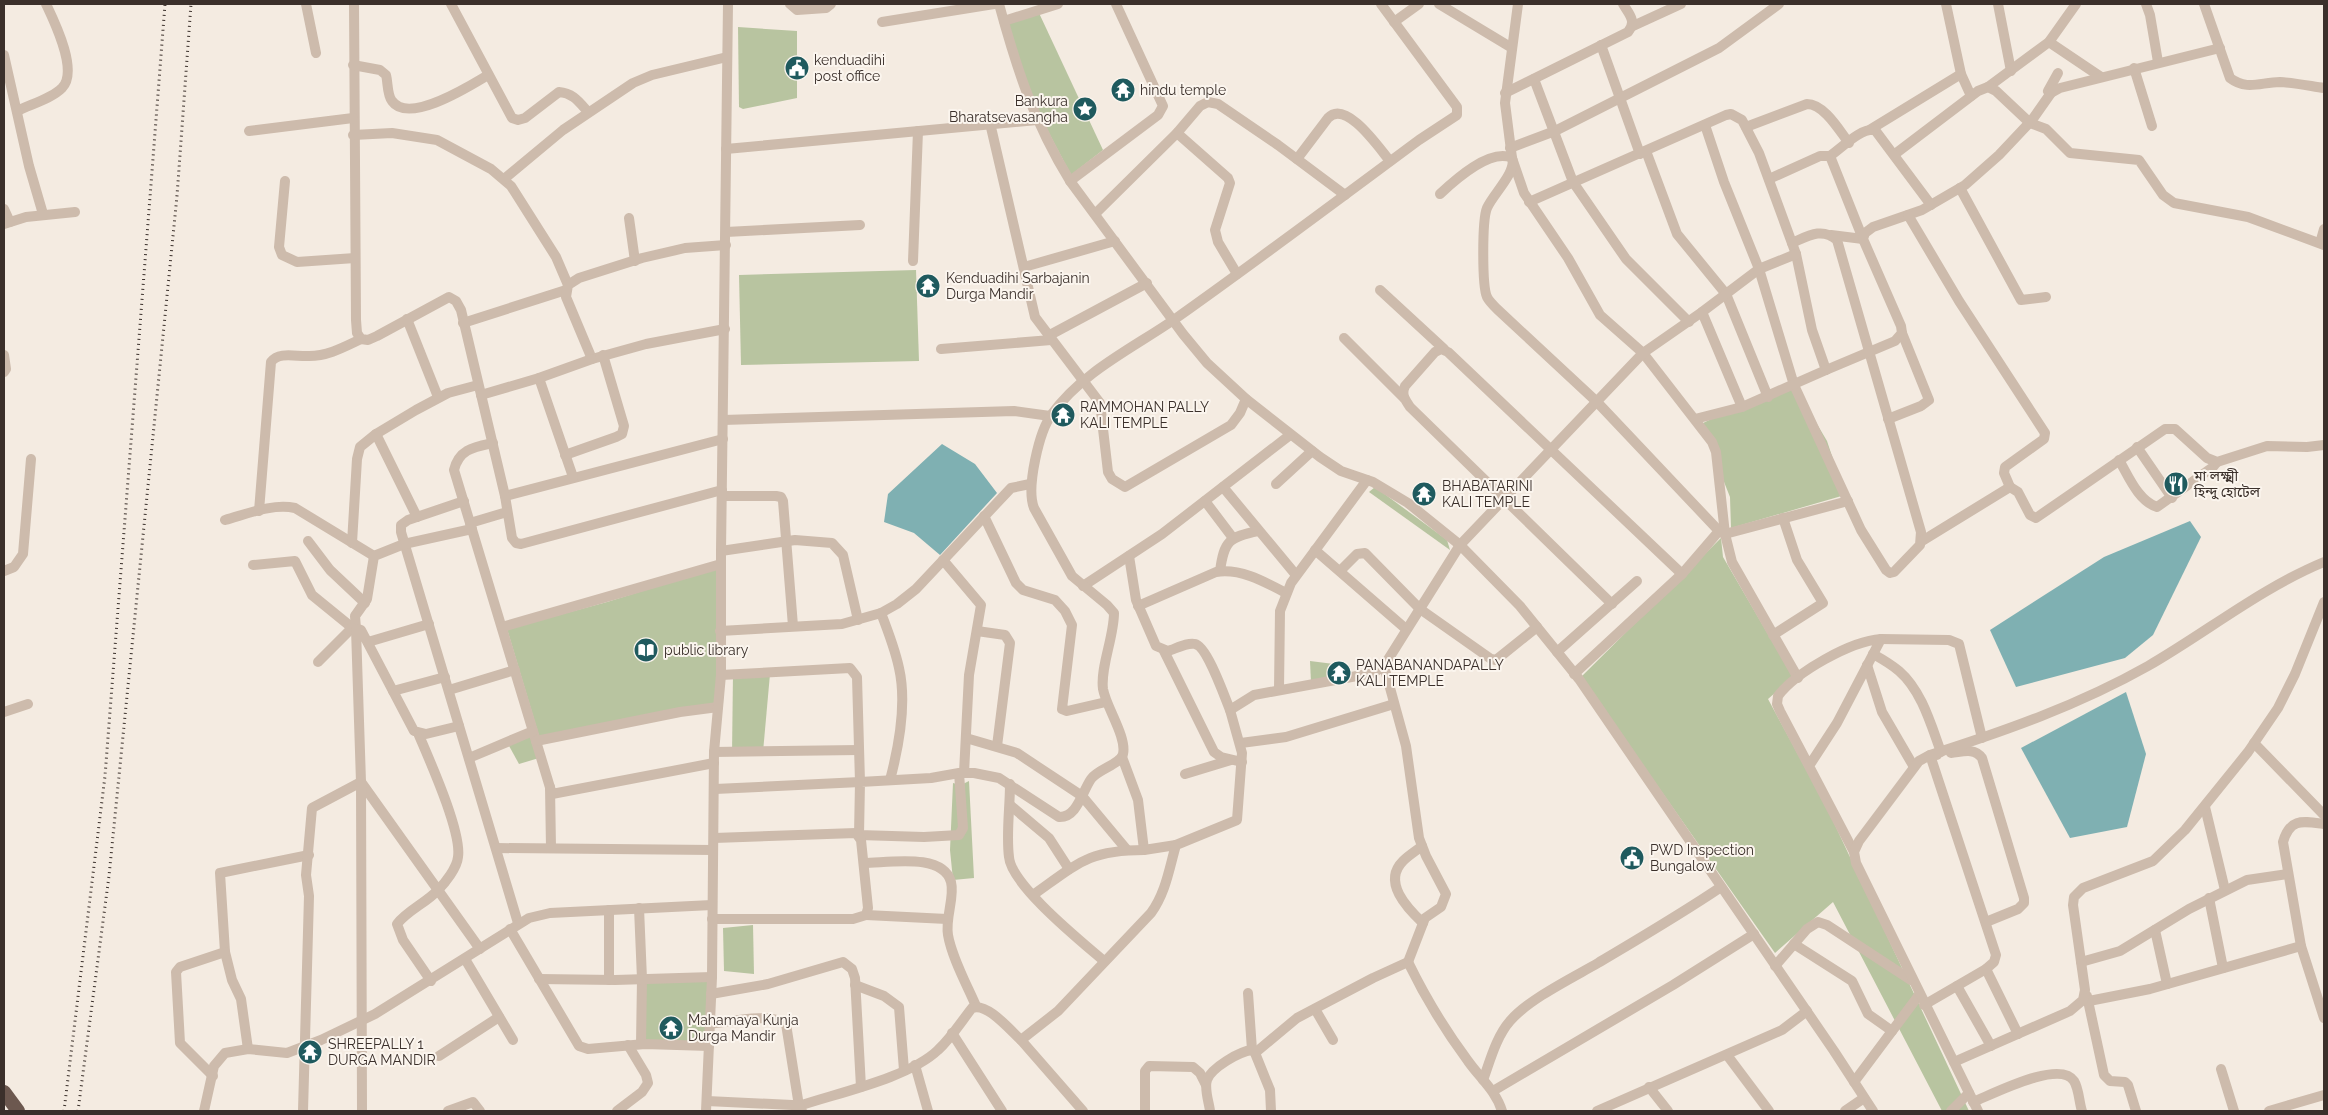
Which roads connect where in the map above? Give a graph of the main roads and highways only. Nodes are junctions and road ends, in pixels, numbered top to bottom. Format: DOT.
graph roads {
  1 [pos="5,1099"];
  2 [pos="18,1111"];
  1 -- 2 [label="highway"];
}
